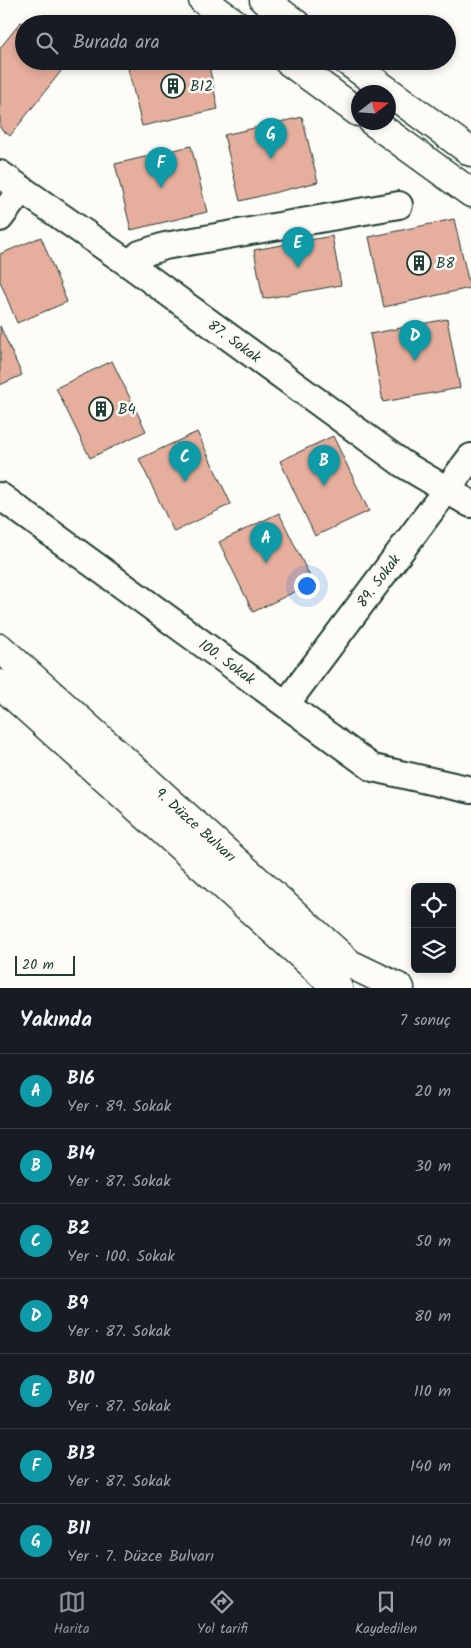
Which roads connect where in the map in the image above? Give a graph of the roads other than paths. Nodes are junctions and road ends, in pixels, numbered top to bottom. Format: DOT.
graph roads {
  1 [pos="203,0"];
  2 [pos="264,0"];
  3 [pos="224,15"];
  4 [pos="284,15"];
  5 [pos="300,70"];
  6 [pos="359,70"];
  7 [pos="351,107"];
  8 [pos="384,130"];
  9 [pos="471,152"];
  10 [pos="0,174"];
  11 [pos="21,190"];
  12 [pos="471,193"];
  13 [pos="399,205"];
  14 [pos="0,218"];
  15 [pos="129,264"];
  16 [pos="471,458"];
  17 [pos="446,490"];
  18 [pos="0,496"];
  19 [pos="471,504"];
  20 [pos="0,648"];
  21 [pos="0,684"];
  22 [pos="286,704"];
  23 [pos="471,790"];
  24 [pos="338,988"];
  25 [pos="400,988"];
  1 -- 3 [label="main road"];
  2 -- 4 [label="main road"];
  5 -- 7 [label="main road"];
  6 -- 9 [label="main road"];
  8 -- 12 [label="main road"];
  10 -- 11 [label="street, 87. Sokak"];
  11 -- 14 [label="street"];
  11 -- 15 [label="street, 87. Sokak"];
  13 -- 15 [label="street"];
  15 -- 17 [label="street, 87. Sokak"];
  16 -- 17 [label="street, 89. Sokak"];
  17 -- 19 [label="street, 87. Sokak"];
  17 -- 22 [label="street, 89. Sokak"];
  18 -- 22 [label="street, 100. Sokak"];
  20 -- 25 [label="main road, 9. Düzce Bulvarı"];
  21 -- 24 [label="main road, 9. Düzce Bulvarı"];
  22 -- 23 [label="street, 100. Sokak"];
}
